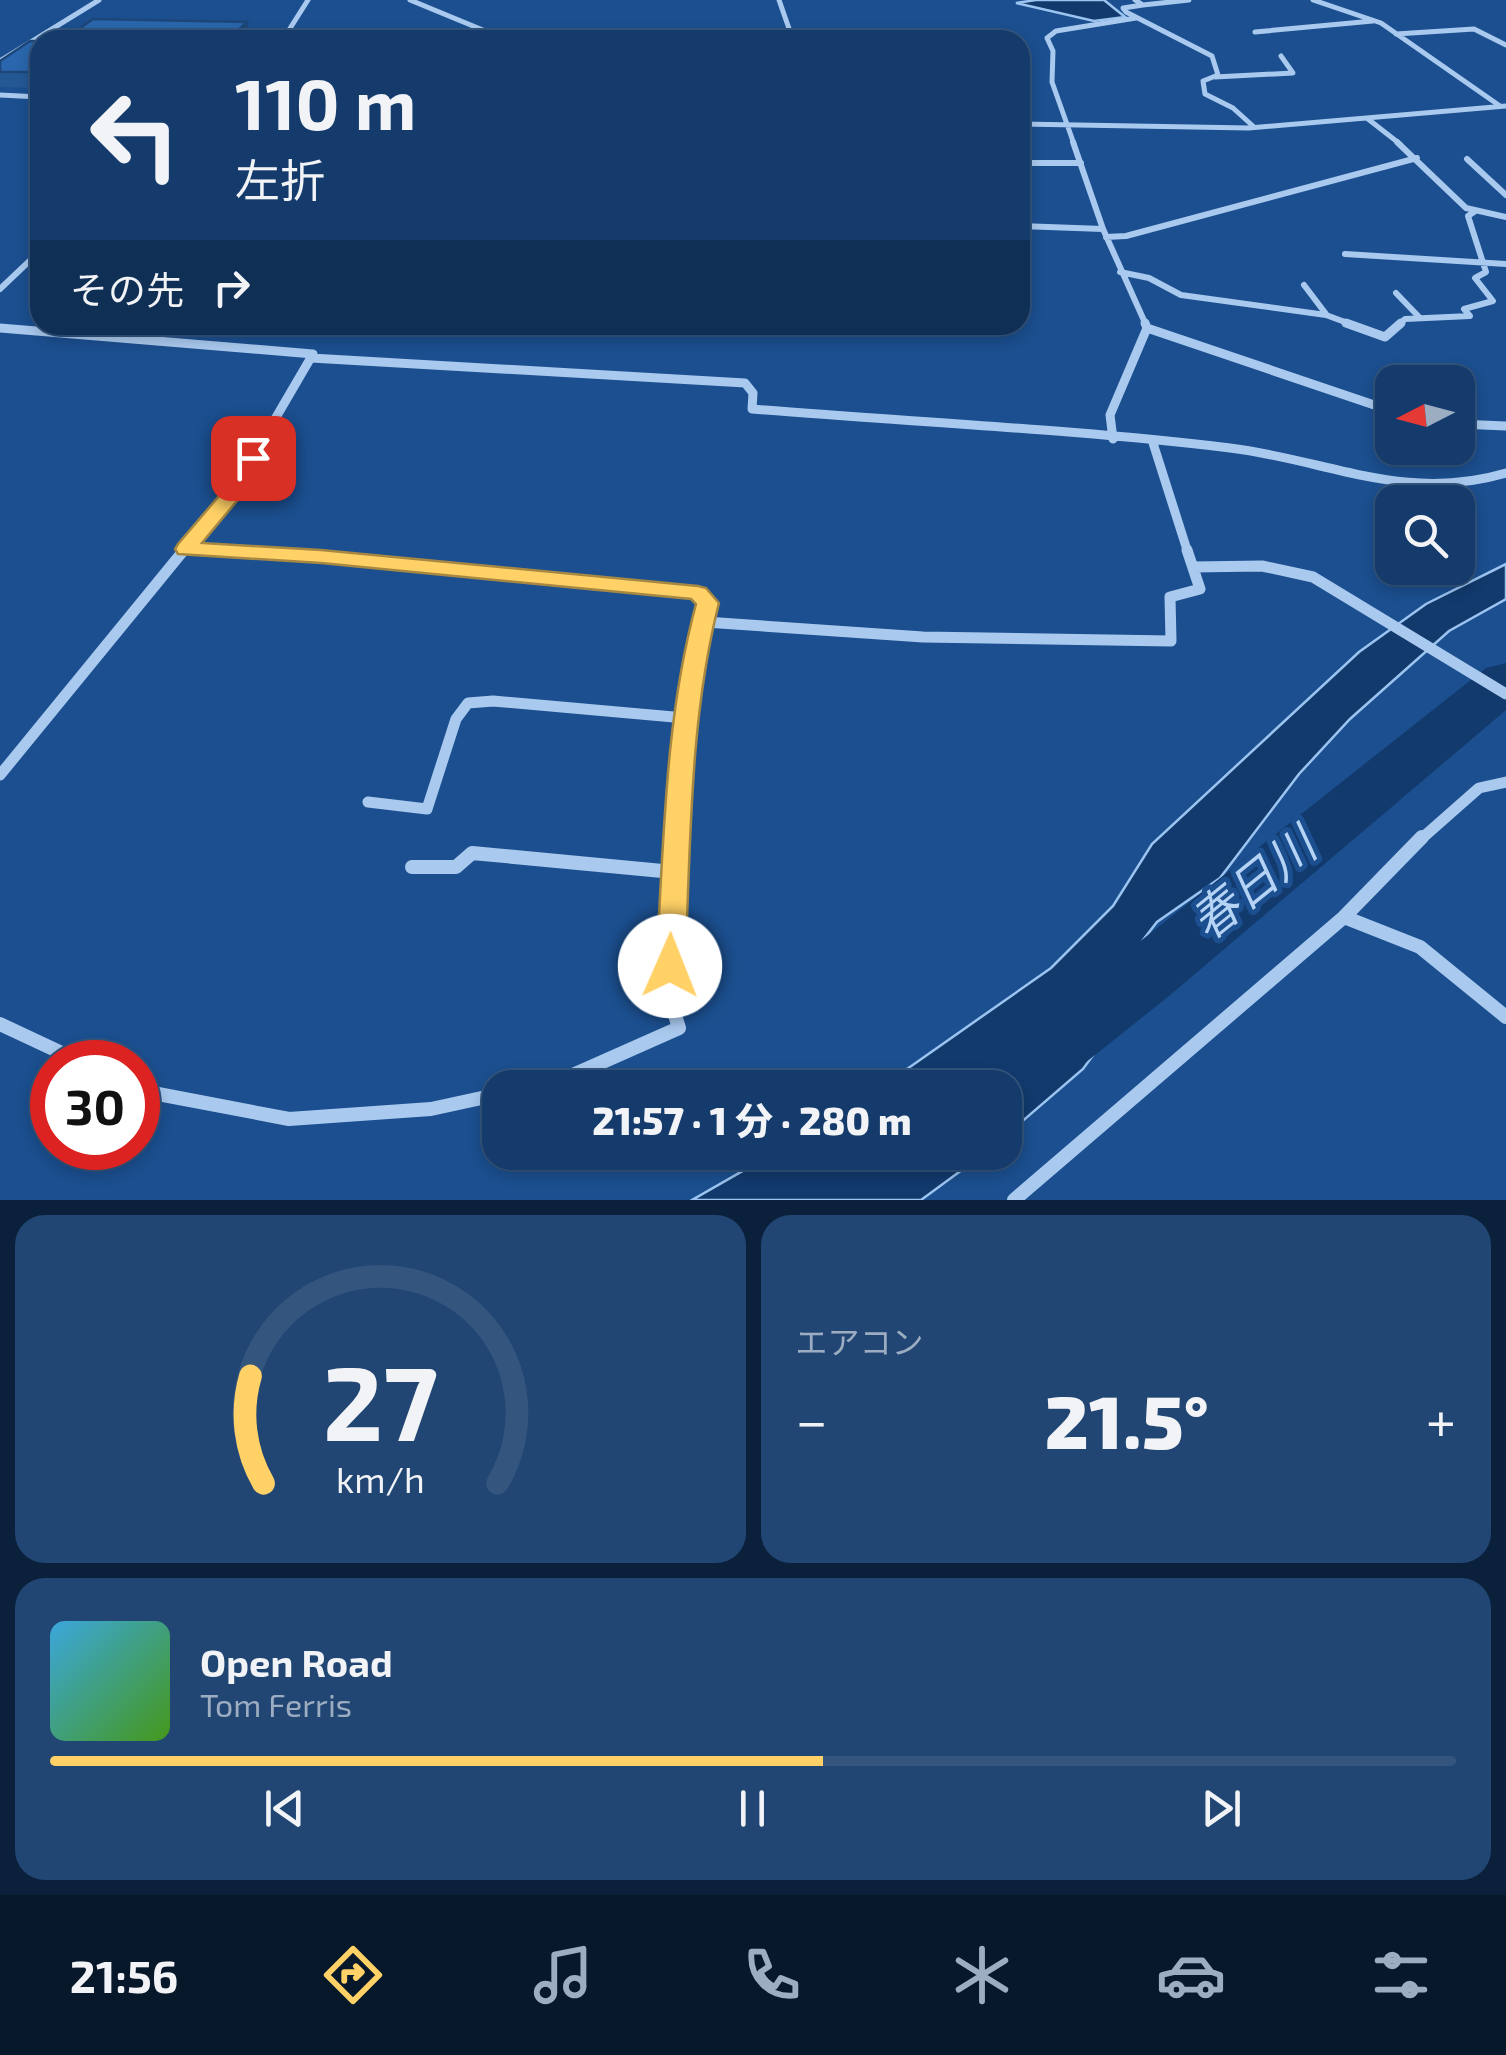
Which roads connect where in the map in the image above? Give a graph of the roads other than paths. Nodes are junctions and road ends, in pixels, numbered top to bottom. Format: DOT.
graph roads {
  1 [pos="99,0"];
  2 [pos="308,0"];
  3 [pos="410,0"];
  4 [pos="780,0"];
  5 [pos="1135,0"];
  6 [pos="1189,0"];
  7 [pos="1313,0"];
  8 [pos="1143,5"];
  9 [pos="1136,18"];
  10 [pos="1374,20"];
  11 [pos="50,30"];
  12 [pos="289,30"];
  13 [pos="483,30"];
  14 [pos="790,30"];
  15 [pos="1254,32"];
  16 [pos="1395,34"];
  17 [pos="30,43"];
  18 [pos="1506,45"];
  19 [pos="1281,56"];
  20 [pos="0,61"];
  21 [pos="1214,77"];
  22 [pos="0,96"];
  23 [pos="30,96"];
  24 [pos="1504,106"];
  25 [pos="1368,118"];
  26 [pos="1030,124"];
  27 [pos="1069,125"];
  28 [pos="1254,127"];
  29 [pos="1417,158"];
  30 [pos="1467,159"];
  31 [pos="1030,163"];
  32 [pos="1081,164"];
  33 [pos="1495,184"];
  34 [pos="1506,185"];
  35 [pos="1506,195"];
  36 [pos="1474,212"];
  37 [pos="1506,217"];
  38 [pos="1030,227"];
  39 [pos="1104,233"];
  40 [pos="1345,254"];
  41 [pos="30,260"];
  42 [pos="1482,261"];
  43 [pos="1506,264"];
  44 [pos="1120,272"];
  45 [pos="1304,285"];
  46 [pos="0,289"];
  47 [pos="1396,293"];
  48 [pos="1326,315"];
  49 [pos="1420,318"];
  50 [pos="0,328"];
  51 [pos="1147,328"];
  52 [pos="30,331"];
  53 [pos="78,335"];
  54 [pos="311,358"];
  55 [pos="1375,405"];
  56 [pos="1475,425"];
  57 [pos="1506,426"];
  58 [pos="1113,440"];
  59 [pos="1152,442"];
  60 [pos="1506,473"];
  61 [pos="186,549"];
  62 [pos="1193,567"];
  63 [pos="705,622"];
  64 [pos="1506,694"];
  65 [pos="685,718"];
  66 [pos="0,775"];
  67 [pos="1506,782"];
  68 [pos="368,802"];
  69 [pos="412,868"];
  70 [pos="673,872"];
  71 [pos="1344,918"];
  72 [pos="1506,1017"];
  73 [pos="0,1024"];
  74 [pos="34,1040"];
  75 [pos="584,1070"];
  76 [pos="160,1094"];
  77 [pos="482,1098"];
  78 [pos="1014,1200"];
  1 -- 11 [label="street"];
  2 -- 12 [label="street"];
  3 -- 13 [label="street"];
  4 -- 14 [label="street"];
  5 -- 8 [label="street"];
  6 -- 8 [label="street"];
  7 -- 10 [label="street"];
  8 -- 9 [label="street"];
  9 -- 21 [label="street"];
  9 -- 27 [label="street"];
  10 -- 15 [label="street"];
  10 -- 16 [label="street"];
  16 -- 18 [label="street"];
  16 -- 24 [label="street"];
  17 -- 20 [label="street"];
  19 -- 21 [label="street"];
  21 -- 28 [label="street"];
  22 -- 23 [label="street"];
  24 -- 25 [label="street"];
  25 -- 28 [label="street"];
  25 -- 29 [label="street"];
  26 -- 27 [label="street"];
  27 -- 28 [label="street"];
  27 -- 32 [label="street"];
  29 -- 36 [label="street"];
  29 -- 39 [label="street"];
  30 -- 33 [label="street"];
  31 -- 32 [label="street"];
  32 -- 39 [label="street"];
  33 -- 34 [label="street"];
  33 -- 35 [label="street"];
  36 -- 37 [label="street"];
  36 -- 42 [label="street"];
  38 -- 39 [label="street"];
  39 -- 44 [label="street"];
  40 -- 42 [label="street"];
  41 -- 46 [label="street"];
  42 -- 43 [label="street"];
  42 -- 49 [label="street"];
  44 -- 48 [label="street"];
  44 -- 51 [label="street"];
  45 -- 48 [label="street"];
  47 -- 49 [label="street"];
  48 -- 49 [label="street"];
  50 -- 52 [label="street"];
  51 -- 55 [label="street"];
  51 -- 58 [label="street"];
  53 -- 54 [label="street"];
  54 -- 58 [label="street"];
  54 -- 61 [label="street"];
  56 -- 57 [label="street"];
  58 -- 59 [label="street"];
  59 -- 60 [label="street"];
  59 -- 62 [label="street"];
  61 -- 63 [label="street"];
  61 -- 66 [label="street"];
  62 -- 63 [label="street"];
  62 -- 64 [label="street"];
  63 -- 65 [label="street"];
  65 -- 68 [label="street"];
  65 -- 70 [label="street"];
  67 -- 71 [label="street"];
  69 -- 70 [label="street"];
  70 -- 75 [label="street"];
  71 -- 72 [label="street"];
  71 -- 78 [label="street"];
  73 -- 74 [label="street"];
  76 -- 77 [label="street"];
}
